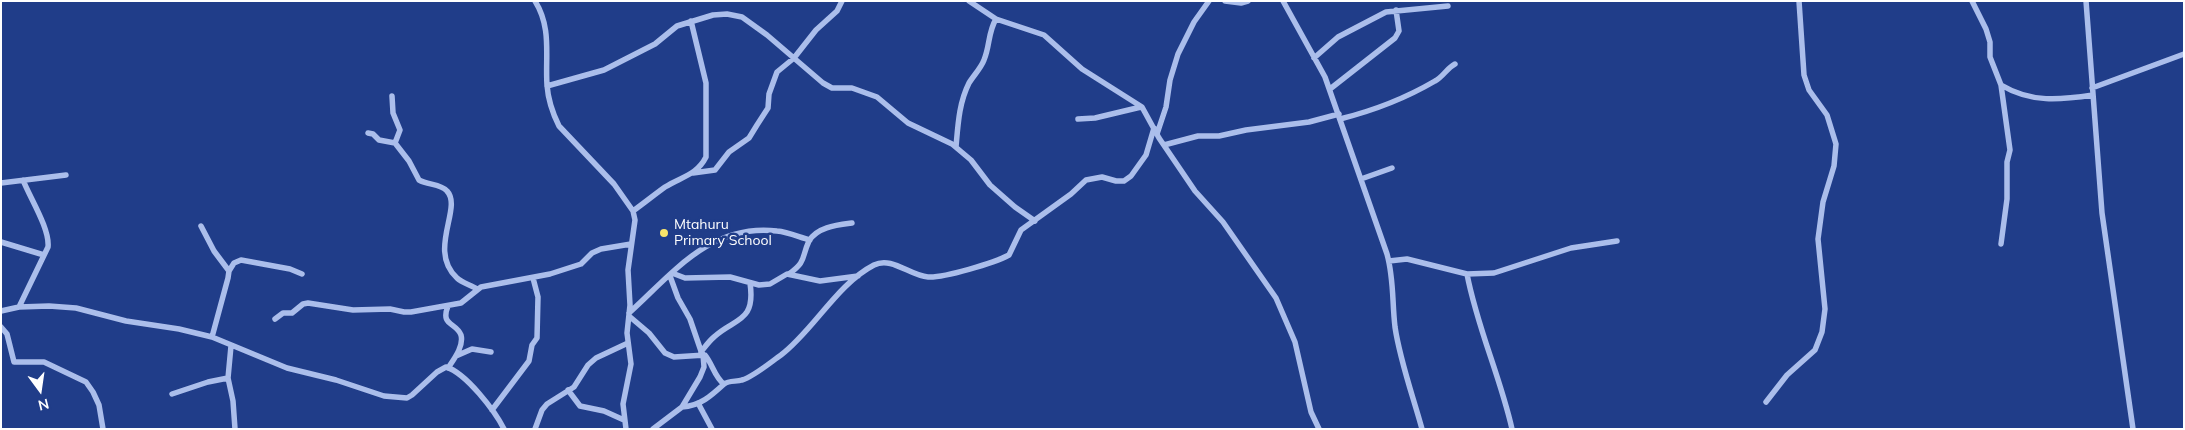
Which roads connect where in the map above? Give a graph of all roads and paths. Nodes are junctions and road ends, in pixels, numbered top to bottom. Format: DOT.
graph roads {
  1 [pos="535,1"];
  2 [pos="842,1"];
  3 [pos="969,1"];
  4 [pos="1209,1"];
  5 [pos="1225,1"];
  6 [pos="1248,1"];
  7 [pos="1283,1"];
  8 [pos="1798,1"];
  9 [pos="1972,1"];
  10 [pos="2086,1"];
  11 [pos="1448,6"];
  12 [pos="1396,10"];
  13 [pos="996,19"];
  14 [pos="691,21"];
  15 [pos="2184,54"];
  16 [pos="794,58"];
  17 [pos="1314,58"];
  18 [pos="1455,64"];
  19 [pos="2002,85"];
  20 [pos="547,86"];
  21 [pos="2092,88"];
  22 [pos="1330,90"];
  23 [pos="2093,95"];
  24 [pos="392,96"];
  25 [pos="1141,106"];
  26 [pos="1339,116"];
  27 [pos="1078,119"];
  28 [pos="1156,131"];
  29 [pos="368,133"];
  30 [pos="395,143"];
  31 [pos="1164,146"];
  32 [pos="956,147"];
  33 [pos="1392,168"];
  34 [pos="693,173"];
  35 [pos="66,175"];
  36 [pos="1361,179"];
  37 [pos="22,180"];
  38 [pos="1,183"];
  39 [pos="633,211"];
  40 [pos="1035,221"];
  41 [pos="852,223"];
  42 [pos="201,226"];
  43 [pos="810,240"];
  44 [pos="1617,241"];
  45 [pos="1,242"];
  46 [pos="632,244"];
  47 [pos="2001,244"];
  48 [pos="44,255"];
  49 [pos="1389,261"];
  50 [pos="229,271"];
  51 [pos="302,274"];
  52 [pos="671,274"];
  53 [pos="789,274"];
  54 [pos="1467,274"];
  55 [pos="860,276"];
  56 [pos="533,278"];
  57 [pos="750,283"];
  58 [pos="477,289"];
  59 [pos="448,306"];
  60 [pos="19,307"];
  61 [pos="1,311"];
  62 [pos="629,314"];
  63 [pos="276,319"];
  64 [pos="1,327"];
  65 [pos="212,337"];
  66 [pos="628,343"];
  67 [pos="231,346"];
  68 [pos="490,352"];
  69 [pos="702,353"];
  70 [pos="456,356"];
  71 [pos="448,368"];
  72 [pos="228,378"];
  73 [pos="724,384"];
  74 [pos="568,390"];
  75 [pos="172,394"];
  76 [pos="1766,402"];
  77 [pos="698,403"];
  78 [pos="682,407"];
  79 [pos="492,410"];
  80 [pos="624,420"];
  81 [pos="104,429"];
  82 [pos="235,429"];
  83 [pos="504,429"];
  84 [pos="535,429"];
  85 [pos="626,429"];
  86 [pos="653,429"];
  87 [pos="712,429"];
  88 [pos="1319,429"];
  89 [pos="1422,429"];
  90 [pos="1512,429"];
  91 [pos="2133,429"];
  1 -- 20 [label="street"];
  2 -- 16 [label="street"];
  3 -- 13 [label="street"];
  4 -- 28 [label="street"];
  5 -- 6 [label="street"];
  7 -- 17 [label="street"];
  8 -- 76 [label="street"];
  9 -- 19 [label="street"];
  10 -- 21 [label="street"];
  11 -- 12 [label="street"];
  12 -- 17 [label="street"];
  12 -- 22 [label="street"];
  13 -- 25 [label="street"];
  13 -- 32 [label="street"];
  14 -- 16 [label="street"];
  14 -- 20 [label="street"];
  14 -- 34 [label="street"];
  15 -- 21 [label="street"];
  16 -- 32 [label="street"];
  16 -- 34 [label="street"];
  17 -- 22 [label="street"];
  18 -- 26 [label="street"];
  19 -- 23 [label="street"];
  19 -- 47 [label="street"];
  20 -- 39 [label="street"];
  21 -- 23 [label="street"];
  22 -- 26 [label="street"];
  23 -- 91 [label="street"];
  24 -- 30 [label="street"];
  25 -- 27 [label="street"];
  25 -- 28 [label="street"];
  26 -- 31 [label="street"];
  26 -- 36 [label="street"];
  28 -- 31 [label="street"];
  28 -- 40 [label="street"];
  29 -- 30 [label="street"];
  30 -- 58 [label="street"];
  31 -- 88 [label="street"];
  32 -- 40 [label="street"];
  33 -- 36 [label="street"];
  34 -- 39 [label="street"];
  35 -- 37 [label="street"];
  36 -- 49 [label="street"];
  37 -- 38 [label="street"];
  37 -- 48 [label="street"];
  39 -- 46 [label="street"];
  40 -- 55 [label="street"];
  41 -- 43 [label="street"];
  42 -- 50 [label="street"];
  43 -- 52 [label="street"];
  43 -- 53 [label="street"];
  44 -- 54 [label="street"];
  45 -- 48 [label="street"];
  46 -- 56 [label="street"];
  46 -- 62 [label="street"];
  48 -- 60 [label="street"];
  49 -- 54 [label="street"];
  49 -- 89 [label="street"];
  50 -- 51 [label="street"];
  50 -- 65 [label="street"];
  52 -- 57 [label="street"];
  52 -- 62 [label="street"];
  52 -- 69 [label="street"];
  53 -- 55 [label="street"];
  53 -- 57 [label="street"];
  54 -- 90 [label="street"];
  55 -- 73 [label="street"];
  56 -- 58 [label="street"];
  56 -- 79 [label="street"];
  57 -- 69 [label="street"];
  58 -- 59 [label="street"];
  59 -- 63 [label="street"];
  59 -- 70 [label="street"];
  60 -- 61 [label="street"];
  60 -- 65 [label="street"];
  62 -- 66 [label="street"];
  62 -- 69 [label="street"];
  64 -- 81 [label="street"];
  65 -- 67 [label="street"];
  66 -- 74 [label="street"];
  66 -- 80 [label="street"];
  67 -- 71 [label="street"];
  67 -- 72 [label="street"];
  68 -- 70 [label="street"];
  69 -- 73 [label="street"];
  69 -- 78 [label="street"];
  70 -- 71 [label="street"];
  71 -- 79 [label="street"];
  72 -- 75 [label="street"];
  72 -- 82 [label="street"];
  73 -- 77 [label="street"];
  74 -- 80 [label="street"];
  74 -- 84 [label="street"];
  77 -- 78 [label="street"];
  77 -- 87 [label="street"];
  78 -- 86 [label="street"];
  79 -- 83 [label="street"];
  80 -- 85 [label="street"];
}
